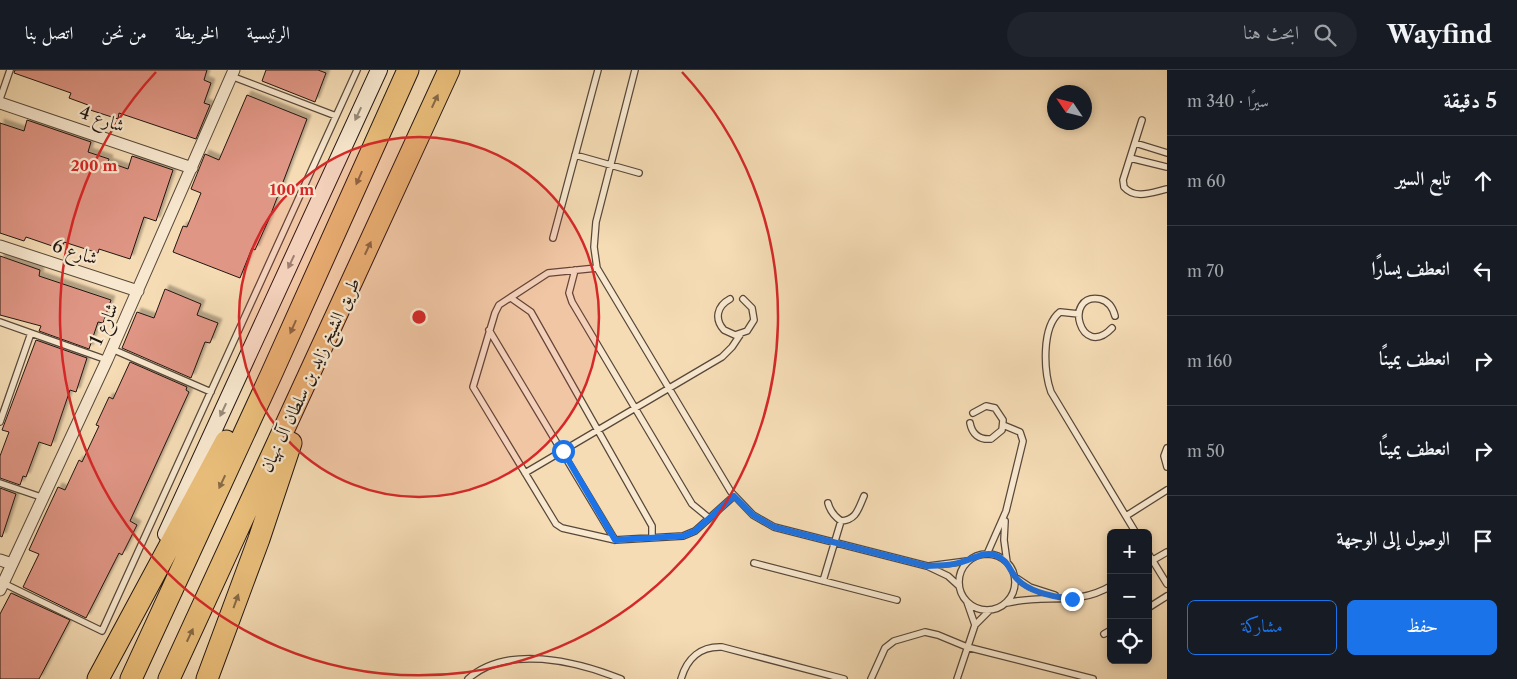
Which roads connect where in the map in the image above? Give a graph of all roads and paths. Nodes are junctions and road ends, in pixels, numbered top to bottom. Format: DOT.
graph roads {
  1 [pos="10,70"];
  2 [pos="357,70"];
  3 [pos="379,70"];
  4 [pos="408,70"];
  5 [pos="449,70"];
  6 [pos="598,70"];
  7 [pos="635,70"];
  8 [pos="232,73"];
  9 [pos="0,101"];
  10 [pos="336,116"];
  11 [pos="1142,120"];
  12 [pos="1135,143"];
  13 [pos="1167,153"];
  14 [pos="575,155"];
  15 [pos="1130,158"];
  16 [pos="610,165"];
  17 [pos="1167,167"];
  18 [pos="192,168"];
  19 [pos="639,173"];
  20 [pos="1167,189"];
  21 [pos="553,238"];
  22 [pos="0,246"];
  23 [pos="597,268"];
  24 [pos="574,270"];
  25 [pos="138,291"];
  26 [pos="512,298"];
  27 [pos="730,299"];
  28 [pos="743,299"];
  29 [pos="1079,314"];
  30 [pos="1115,316"];
  31 [pos="0,322"];
  32 [pos="1112,328"];
  33 [pos="489,330"];
  34 [pos="31,333"];
  35 [pos="740,334"];
  36 [pos="326,340"];
  37 [pos="112,349"];
  38 [pos="107,360"];
  39 [pos="271,375"];
  40 [pos="670,390"];
  41 [pos="211,392"];
  42 [pos="637,409"];
  43 [pos="973,413"];
  44 [pos="0,422"];
  45 [pos="970,422"];
  46 [pos="1003,425"];
  47 [pos="598,431"];
  48 [pos="1167,448"];
  49 [pos="563,451"];
  50 [pos="1167,467"];
  51 [pos="525,473"];
  52 [pos="0,483"];
  53 [pos="1167,490"];
  54 [pos="734,496"];
  55 [pos="864,496"];
  56 [pos="44,498"];
  57 [pos="828,503"];
  58 [pos="1006,511"];
  59 [pos="1126,516"];
  60 [pos="709,518"];
  61 [pos="840,521"];
  62 [pos="1134,529"];
  63 [pos="652,538"];
  64 [pos="615,540"];
  65 [pos="834,542"];
  66 [pos="1167,552"];
  67 [pos="987,554"];
  68 [pos="0,560"];
  69 [pos="969,561"];
  70 [pos="1152,561"];
  71 [pos="1007,562"];
  72 [pos="754,563"];
  73 [pos="1152,563"];
  74 [pos="12,564"];
  75 [pos="927,566"];
  76 [pos="1015,577"];
  77 [pos="823,581"];
  78 [pos="1167,584"];
  79 [pos="2,586"];
  80 [pos="959,586"];
  81 [pos="1107,588"];
  82 [pos="1167,596"];
  83 [pos="1062,598"];
  84 [pos="897,600"];
  85 [pos="967,602"];
  86 [pos="1007,603"];
  87 [pos="1152,605"];
  88 [pos="989,611"];
  89 [pos="974,625"];
  90 [pos="1107,632"];
  91 [pos="1104,634"];
  92 [pos="967,647"];
  93 [pos="112,650"];
  94 [pos="98,679"];
  95 [pos="131,679"];
  96 [pos="169,679"];
  97 [pos="207,679"];
  98 [pos="468,679"];
  99 [pos="620,679"];
  100 [pos="681,679"];
  101 [pos="844,679"];
  102 [pos="871,679"];
  103 [pos="957,679"];
  104 [pos="1094,679"];
  1 -- 9 [label="lane"];
  2 -- 10 [label="lane"];
  3 -- 93 [label="main road, one-way"];
  4 -- 39 [label="highway, طريق الشيخ زايد بن سلطان آل نهيان, one-way"];
  36 -- 5 [label="highway, طريق الشيخ زايد بن سلطان آل نهيان, one-way"];
  6 -- 14 [label="lane"];
  7 -- 16 [label="lane"];
  8 -- 10 [label="lane"];
  8 -- 18 [label="street, شارع 1"];
  9 -- 18 [label="street, شارع 4"];
  10 -- 41 [label="lane"];
  11 -- 12 [label="lane"];
  12 -- 13 [label="lane"];
  12 -- 15 [label="lane"];
  14 -- 16 [label="lane"];
  14 -- 21 [label="lane"];
  15 -- 17 [label="lane"];
  15 -- 20 [label="lane"];
  16 -- 19 [label="lane"];
  16 -- 23 [label="lane"];
  18 -- 25 [label="street, شارع 1"];
  22 -- 25 [label="street, شارع 6"];
  23 -- 24 [label="lane"];
  23 -- 40 [label="lane"];
  24 -- 26 [label="lane"];
  24 -- 42 [label="lane"];
  25 -- 37 [label="street, شارع 1"];
  26 -- 33 [label="lane"];
  26 -- 47 [label="lane"];
  27 -- 35 [label="lane"];
  28 -- 35 [label="lane"];
  29 -- 30 [label="lane"];
  29 -- 32 [label="lane"];
  29 -- 59 [label="lane"];
  31 -- 34 [label="lane"];
  33 -- 49 [label="lane"];
  33 -- 51 [label="lane"];
  34 -- 38 [label="lane"];
  34 -- 44 [label="lane"];
  35 -- 40 [label="lane"];
  96 -- 36 [label="highway, طريق الشيخ زايد بن سلطان آل نهيان, one-way"];
  97 -- 36 [label="highway, one-way"];
  37 -- 38 [label="street, شارع 1"];
  37 -- 41 [label="lane"];
  38 -- 56 [label="street, شارع 1"];
  39 -- 93 [label="highway"];
  39 -- 95 [label="highway, طريق الشيخ زايد بن سلطان آل نهيان, one-way"];
  40 -- 42 [label="lane"];
  40 -- 54 [label="lane"];
  41 -- 79 [label="lane"];
  42 -- 47 [label="lane"];
  42 -- 60 [label="lane"];
  43 -- 46 [label="lane"];
  45 -- 46 [label="lane"];
  46 -- 58 [label="lane"];
  47 -- 49 [label="lane"];
  47 -- 63 [label="lane"];
  48 -- 50 [label="lane"];
  49 -- 51 [label="lane"];
  49 -- 64 [label="lane"];
  51 -- 64 [label="lane"];
  52 -- 56 [label="lane"];
  53 -- 59 [label="lane"];
  54 -- 60 [label="lane"];
  54 -- 65 [label="lane"];
  55 -- 61 [label="lane"];
  56 -- 74 [label="street, شارع 1"];
  57 -- 61 [label="lane"];
  58 -- 67 [label="lane"];
  58 -- 71 [label="lane"];
  59 -- 62 [label="lane"];
  60 -- 63 [label="lane"];
  61 -- 65 [label="lane"];
  63 -- 64 [label="lane"];
  65 -- 75 [label="lane"];
  65 -- 77 [label="lane"];
  66 -- 70 [label="lane"];
  67 -- 69 [label="lane"];
  67 -- 71 [label="lane"];
  68 -- 74 [label="street"];
  69 -- 75 [label="lane"];
  69 -- 80 [label="lane"];
  71 -- 76 [label="lane"];
  72 -- 77 [label="lane"];
  73 -- 78 [label="lane"];
  74 -- 79 [label="street, شارع 1"];
  75 -- 80 [label="lane"];
  76 -- 83 [label="lane"];
  76 -- 86 [label="lane"];
  77 -- 84 [label="lane"];
  80 -- 85 [label="lane"];
  81 -- 83 [label="lane"];
  82 -- 87 [label="lane"];
  83 -- 86 [label="lane"];
  85 -- 88 [label="lane"];
  85 -- 89 [label="lane"];
  86 -- 88 [label="lane"];
  88 -- 89 [label="lane"];
  89 -- 92 [label="lane"];
  90 -- 91 [label="lane"];
  92 -- 102 [label="lane"];
  92 -- 103 [label="lane"];
  92 -- 104 [label="lane"];
  93 -- 94 [label="highway"];
  98 -- 99 [label="lane"];
  100 -- 101 [label="lane"];
}
